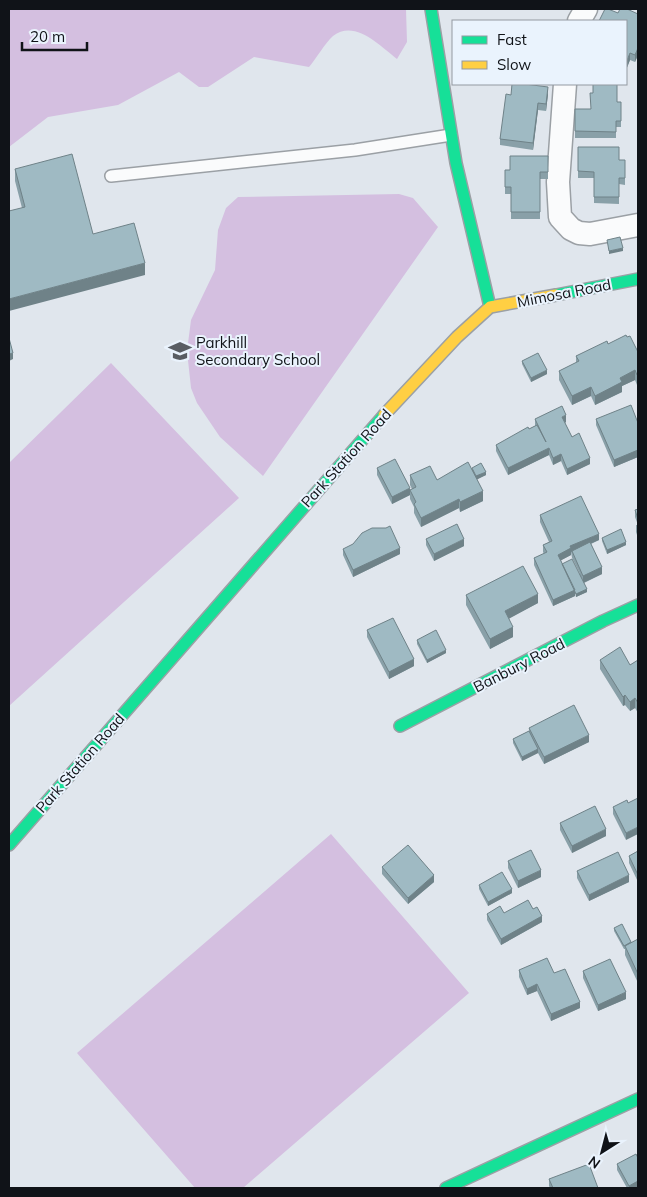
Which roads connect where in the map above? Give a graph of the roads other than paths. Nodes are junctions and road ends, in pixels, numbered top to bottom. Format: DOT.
graph roads {
  1 [pos="431,9"];
  2 [pos="586,9"];
  3 [pos="580,20"];
  4 [pos="565,85"];
  5 [pos="451,135"];
  6 [pos="111,176"];
  7 [pos="638,225"];
  8 [pos="638,279"];
  9 [pos="490,307"];
  10 [pos="638,605"];
  11 [pos="400,726"];
  12 [pos="9,846"];
  13 [pos="638,1099"];
  14 [pos="446,1188"];
  1 -- 5 [label="street"];
  2 -- 3 [label="street"];
  4 -- 7 [label="street"];
  5 -- 6 [label="lane"];
  5 -- 9 [label="street"];
  8 -- 9 [label="street, Mimosa Road"];
  9 -- 12 [label="street, Park Station Road"];
  10 -- 11 [label="street, Banbury Road"];
  13 -- 14 [label="street"];
}
